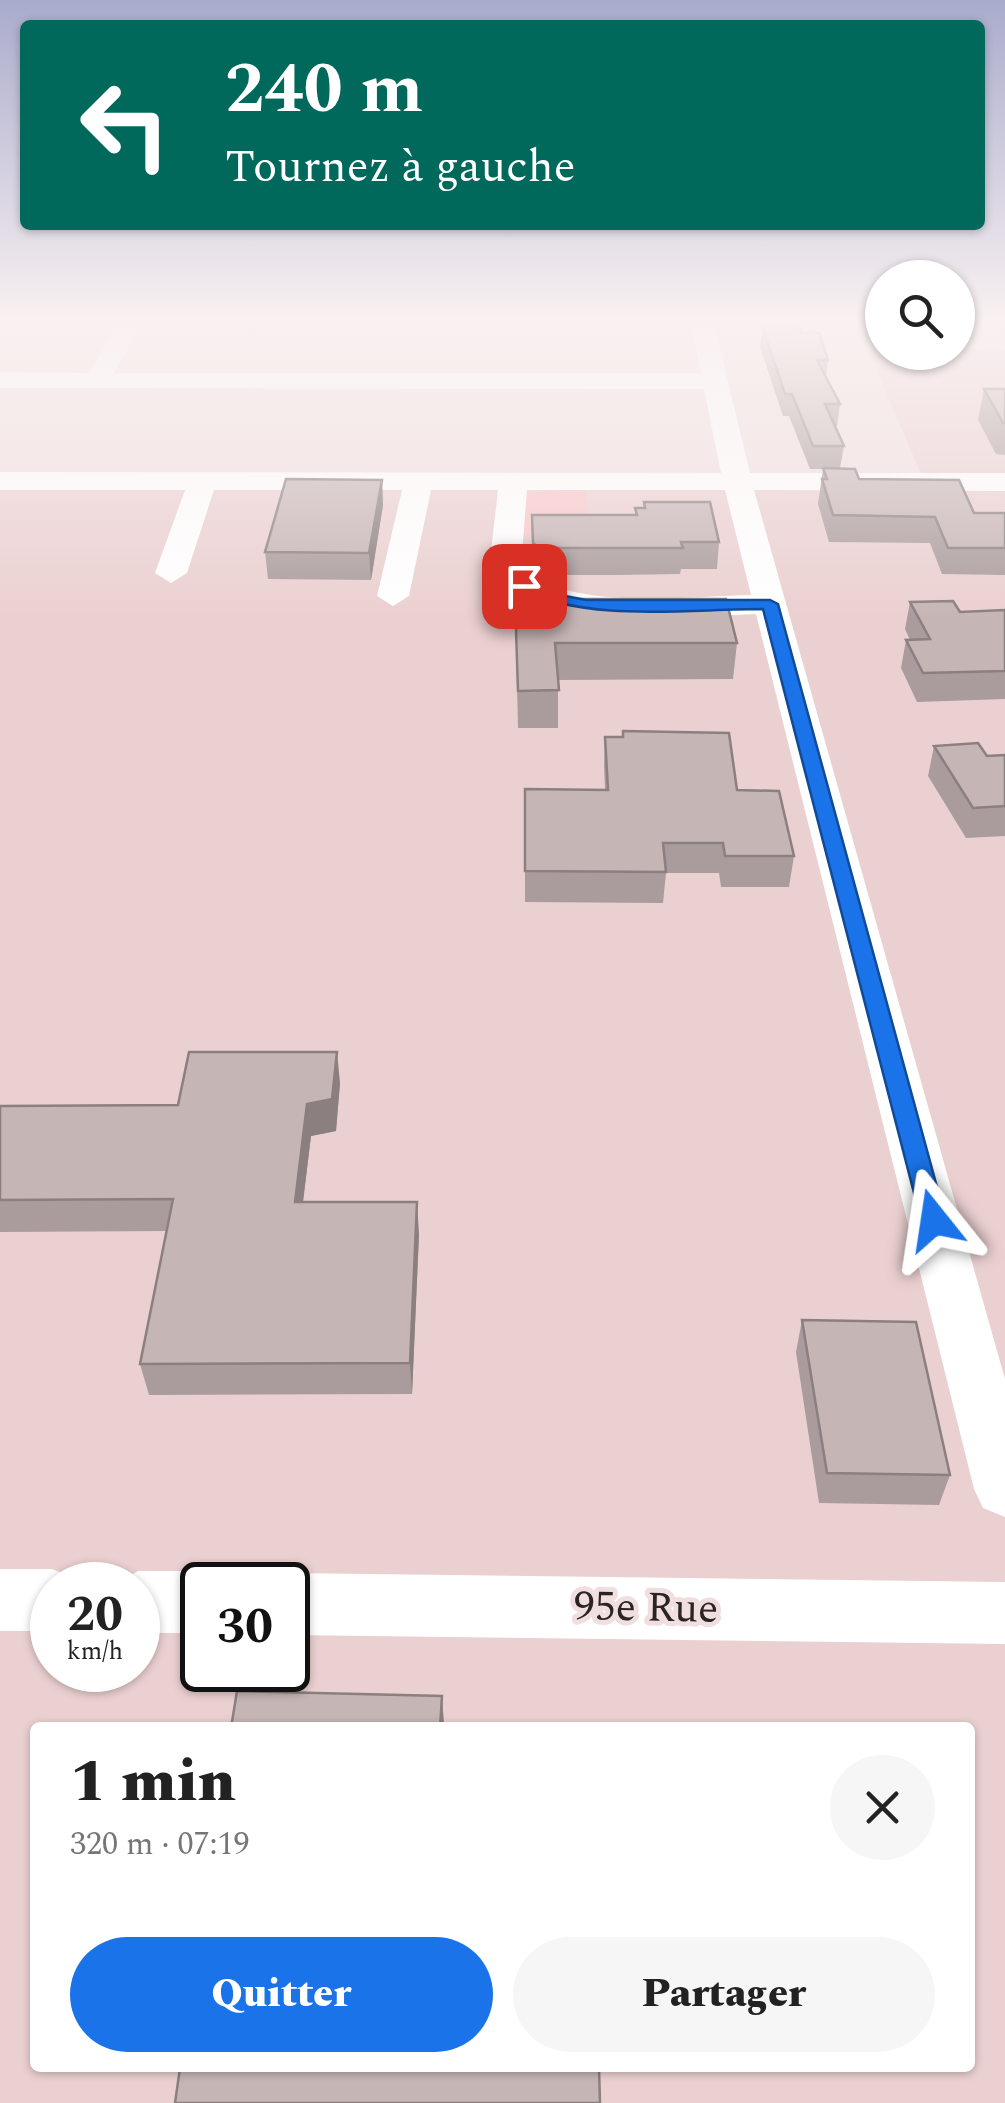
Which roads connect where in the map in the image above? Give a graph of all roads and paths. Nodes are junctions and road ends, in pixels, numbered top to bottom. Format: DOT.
graph roads {
  1 [pos="724,422"];
  2 [pos="282,480"];
  3 [pos="418,480"];
  4 [pos="514,480"];
  5 [pos="737,480"];
  6 [pos="0,481"];
  7 [pos="203,481"];
  8 [pos="1005,482"];
  9 [pos="270,518"];
  10 [pos="171,573"];
  11 [pos="393,596"];
  12 [pos="770,604"];
  13 [pos="1005,1489"];
  14 [pos="0,1600"];
  15 [pos="30,1600"];
  16 [pos="310,1604"];
  17 [pos="1005,1613"];
  1 -- 5 [label="street"];
  2 -- 3 [label="street"];
  2 -- 7 [label="street"];
  2 -- 9 [label="street"];
  3 -- 4 [label="street"];
  3 -- 11 [label="street"];
  4 -- 5 [label="street"];
  4 -- 12 [label="street"];
  5 -- 8 [label="street"];
  5 -- 12 [label="street"];
  6 -- 7 [label="street"];
  7 -- 10 [label="street"];
  12 -- 13 [label="street"];
  14 -- 15 [label="street"];
  16 -- 17 [label="street, 95e Rue"];
}
